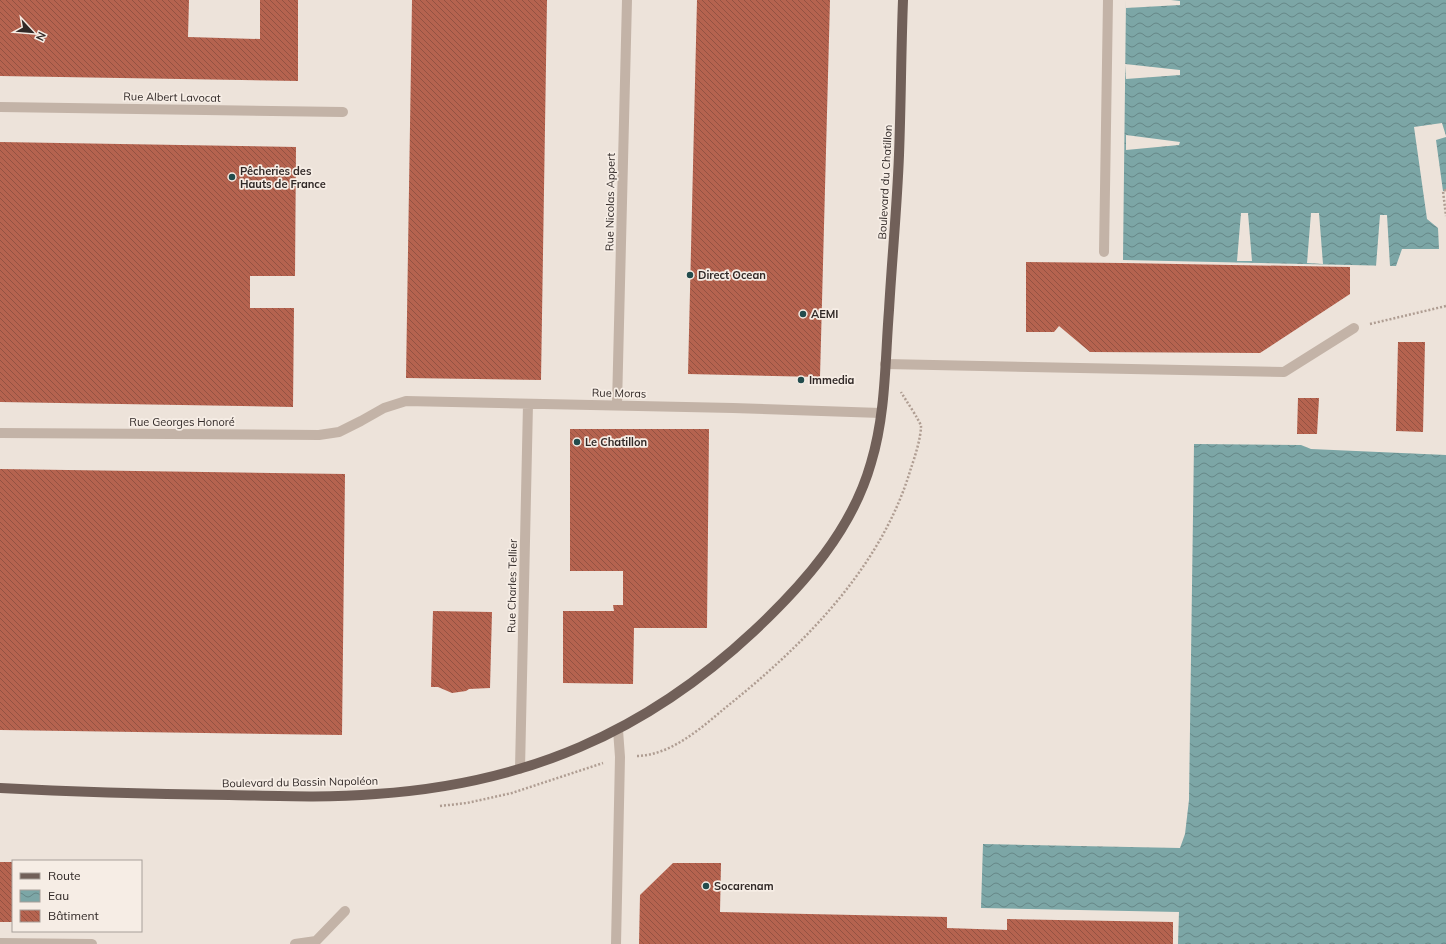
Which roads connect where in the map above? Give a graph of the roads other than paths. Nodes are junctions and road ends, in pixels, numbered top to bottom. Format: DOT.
graph roads {
  1 [pos="627,0"];
  2 [pos="902,0"];
  3 [pos="1108,0"];
  4 [pos="0,107"];
  5 [pos="343,112"];
  6 [pos="1104,252"];
  7 [pos="1354,328"];
  8 [pos="885,364"];
  9 [pos="528,404"];
  10 [pos="617,405"];
  11 [pos="881,413"];
  12 [pos="361,421"];
  13 [pos="0,433"];
  14 [pos="618,730"];
  15 [pos="520,769"];
  16 [pos="0,788"];
  17 [pos="345,911"];
  18 [pos="318,942"];
  19 [pos="0,943"];
  20 [pos="92,944"];
  21 [pos="295,944"];
  22 [pos="616,944"];
  1 -- 10 [label="lane, Rue Nicolas Appert"];
  2 -- 8 [label="main road, Boulevard du Chatillon"];
  3 -- 6 [label="lane"];
  4 -- 5 [label="lane, Rue Albert Lavocat"];
  7 -- 8 [label="lane"];
  8 -- 11 [label="main road, Boulevard du Bassin Napoléon"];
  9 -- 10 [label="lane, Rue Moras"];
  9 -- 12 [label="lane, Rue Moras"];
  9 -- 15 [label="lane, Rue Charles Tellier"];
  10 -- 11 [label="lane, Rue Moras"];
  11 -- 14 [label="main road, Boulevard du Bassin Napoléon"];
  12 -- 13 [label="lane, Rue Georges Honoré"];
  14 -- 15 [label="main road, Boulevard du Bassin Napoléon"];
  14 -- 22 [label="lane"];
  15 -- 16 [label="main road, Boulevard du Bassin Napoléon"];
  17 -- 18 [label="lane"];
  18 -- 21 [label="lane"];
  19 -- 20 [label="lane"];
}
